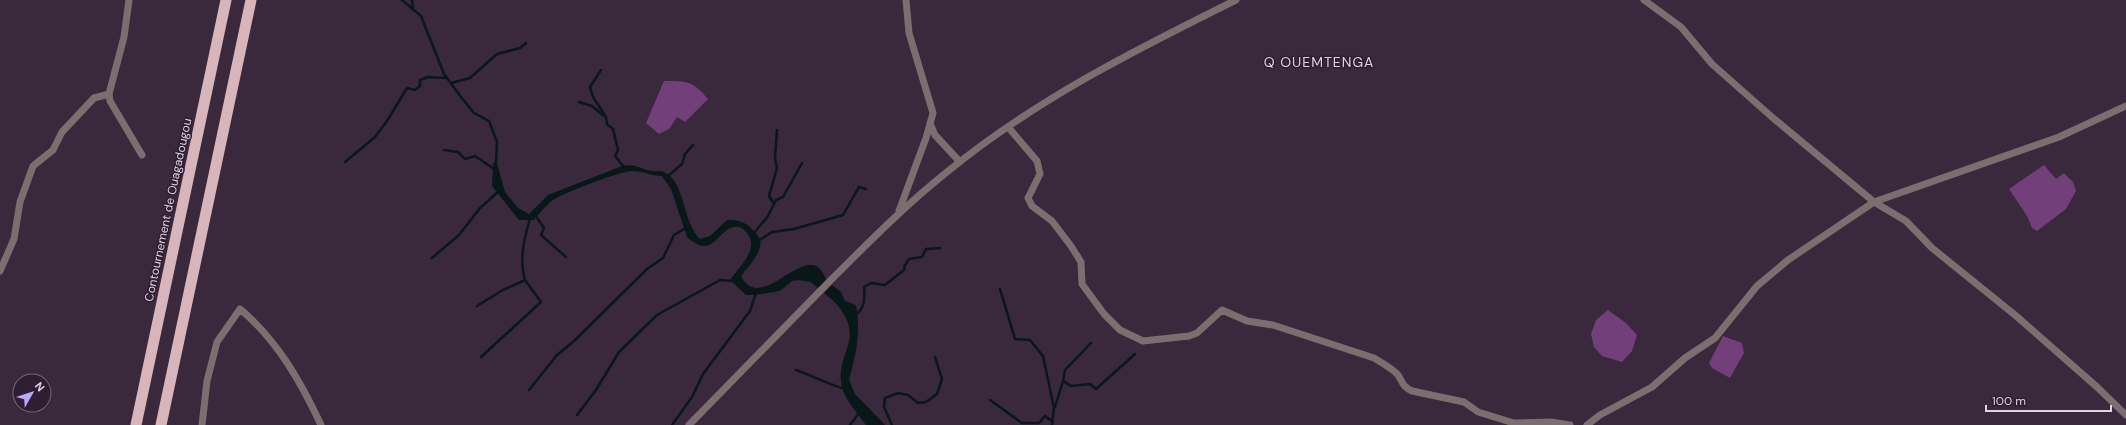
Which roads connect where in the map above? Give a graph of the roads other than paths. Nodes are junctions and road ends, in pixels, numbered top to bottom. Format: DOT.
graph roads {
  1 [pos="129,0"];
  2 [pos="226,0"];
  3 [pos="251,0"];
  4 [pos="906,0"];
  5 [pos="1236,0"];
  6 [pos="1644,0"];
  7 [pos="109,94"];
  8 [pos="2126,106"];
  9 [pos="930,123"];
  10 [pos="1008,127"];
  11 [pos="142,156"];
  12 [pos="960,162"];
  13 [pos="1874,202"];
  14 [pos="898,213"];
  15 [pos="0,271"];
  16 [pos="2126,415"];
  17 [pos="136,425"];
  18 [pos="162,425"];
  19 [pos="202,425"];
  20 [pos="321,425"];
  21 [pos="688,425"];
  22 [pos="1570,425"];
  23 [pos="1588,425"];
  1 -- 7 [label="street"];
  2 -- 17 [label="highway, Contournement de Ouagadougou"];
  3 -- 18 [label="highway"];
  4 -- 9 [label="street"];
  5 -- 10 [label="street"];
  6 -- 13 [label="street"];
  7 -- 11 [label="street"];
  7 -- 15 [label="street"];
  8 -- 13 [label="street"];
  9 -- 12 [label="street"];
  9 -- 14 [label="street"];
  10 -- 12 [label="street"];
  10 -- 22 [label="street"];
  12 -- 14 [label="street"];
  13 -- 16 [label="street"];
  13 -- 23 [label="street"];
  14 -- 21 [label="street"];
  19 -- 20 [label="street"];
}
